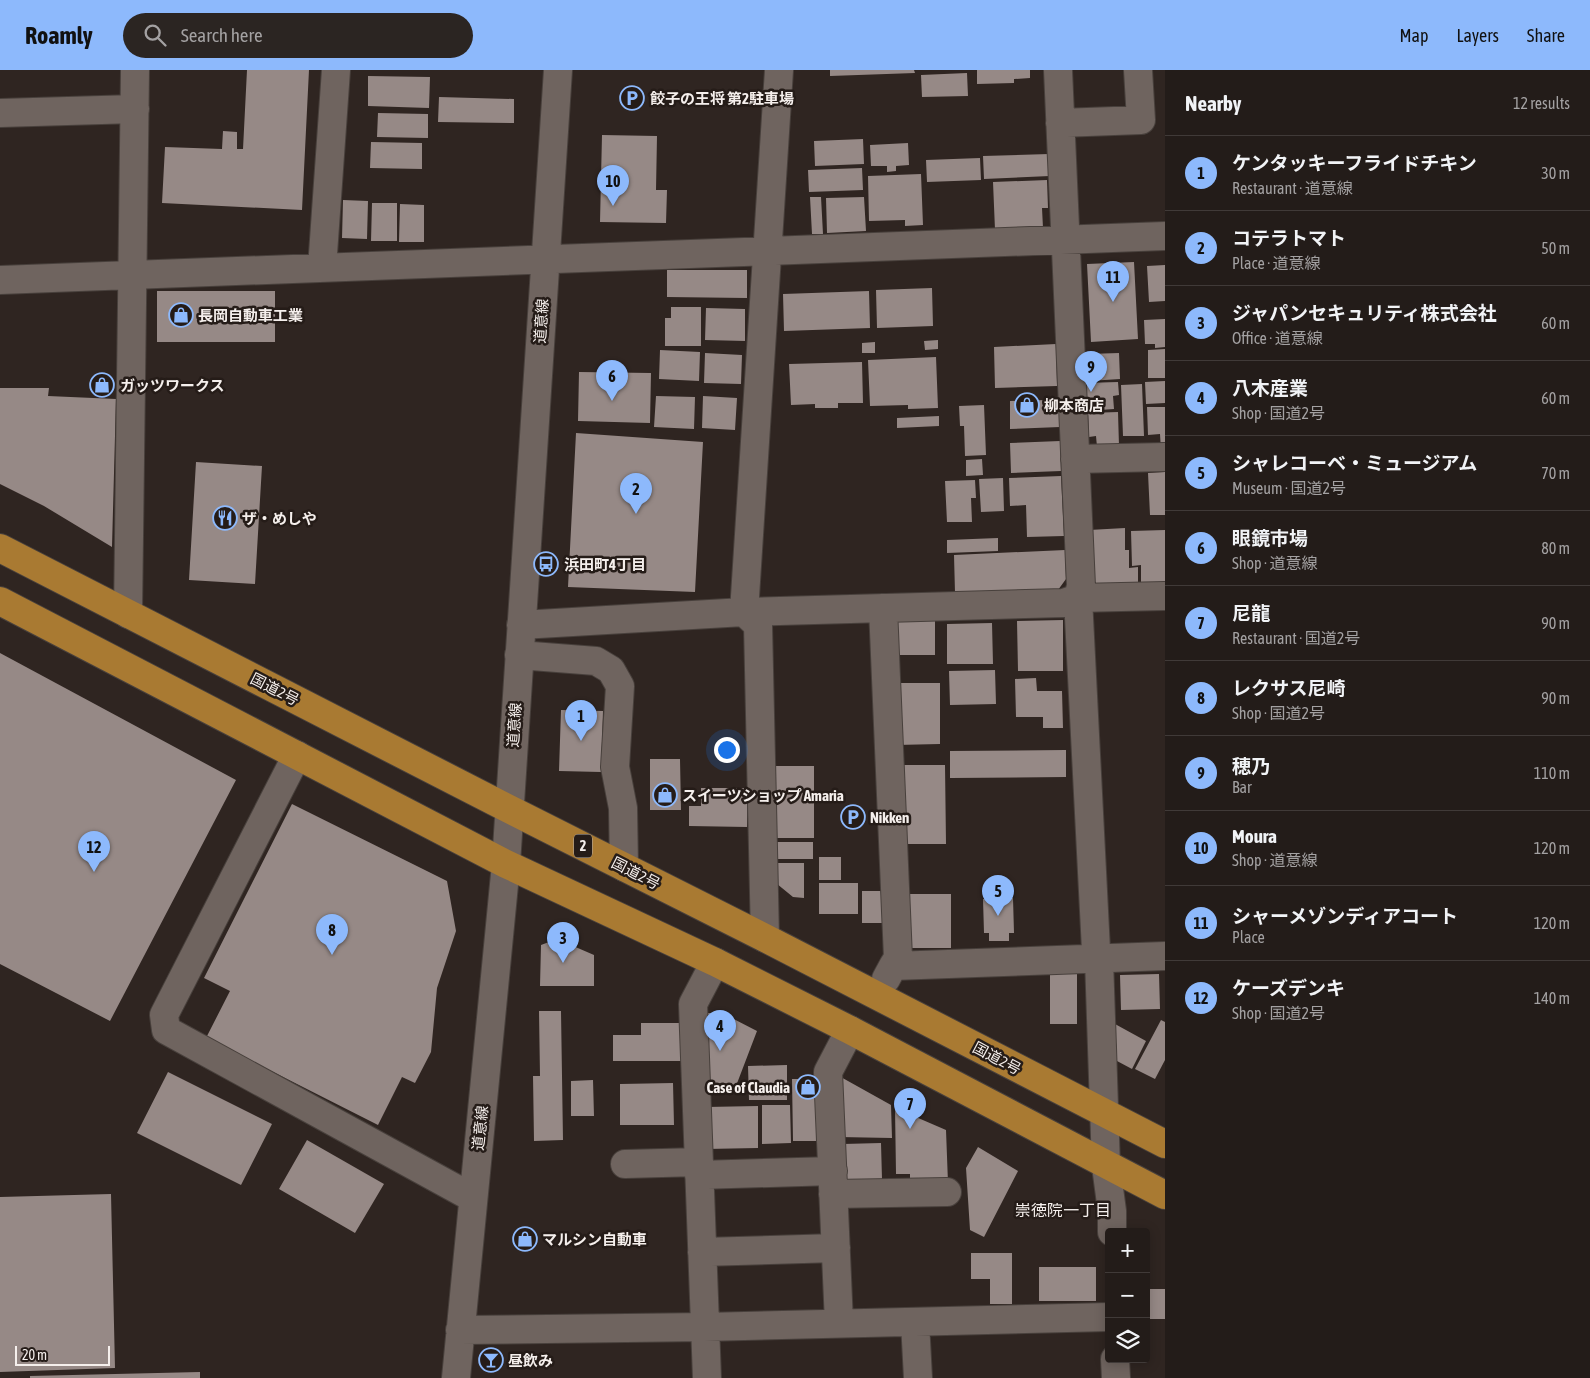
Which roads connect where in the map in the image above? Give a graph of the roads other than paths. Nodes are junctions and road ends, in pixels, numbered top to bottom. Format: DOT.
graph roads {
  1 [pos="135,70"];
  2 [pos="336,70"];
  3 [pos="558,70"];
  4 [pos="779,70"];
  5 [pos="1058,70"];
  6 [pos="1138,70"];
  7 [pos="135,109"];
  8 [pos="0,113"];
  9 [pos="1060,123"];
  10 [pos="1165,236"];
  11 [pos="1066,239"];
  12 [pos="767,251"];
  13 [pos="545,259"];
  14 [pos="322,268"];
  15 [pos="132,275"];
  16 [pos="0,280"];
  17 [pos="1165,457"];
  18 [pos="1075,459"];
  19 [pos="0,548"];
  20 [pos="1165,596"];
  21 [pos="1078,598"];
  22 [pos="0,601"];
  23 [pos="883,608"];
  24 [pos="744,612"];
  25 [pos="128,614"];
  26 [pos="521,625"];
  27 [pos="519,655"];
  28 [pos="297,755"];
  29 [pos="509,809"];
  30 [pos="506,864"];
  31 [pos="624,867"];
  32 [pos="765,938"];
  33 [pos="1165,956"];
  34 [pos="1098,959"];
  35 [pos="715,962"];
  36 [pos="893,966"];
  37 [pos="878,996"];
  38 [pos="850,1030"];
  39 [pos="1105,1114"];
  40 [pos="1165,1144"];
  41 [pos="625,1164"];
  42 [pos="1106,1166"];
  43 [pos="699,1169"];
  44 [pos="833,1182"];
  45 [pos="947,1192"];
  46 [pos="1165,1195"];
  47 [pos="473,1198"];
  48 [pos="1112,1228"];
  49 [pos="836,1248"];
  50 [pos="702,1252"];
  51 [pos="1105,1317"];
  52 [pos="916,1322"];
  53 [pos="839,1323"];
  54 [pos="705,1327"];
  55 [pos="460,1330"];
  56 [pos="1115,1363"];
  57 [pos="456,1378"];
  58 [pos="707,1378"];
  59 [pos="918,1378"];
  60 [pos="1116,1378"];
  1 -- 7 [label="street"];
  2 -- 14 [label="street"];
  3 -- 13 [label="street, 道意線"];
  4 -- 12 [label="street"];
  5 -- 9 [label="street"];
  6 -- 9 [label="street"];
  7 -- 8 [label="street"];
  7 -- 15 [label="street"];
  9 -- 11 [label="street"];
  10 -- 11 [label="street"];
  11 -- 12 [label="street"];
  11 -- 18 [label="street"];
  12 -- 13 [label="street"];
  12 -- 24 [label="street"];
  13 -- 14 [label="street"];
  13 -- 26 [label="street, 道意線"];
  14 -- 15 [label="street"];
  15 -- 16 [label="street"];
  15 -- 25 [label="street"];
  17 -- 18 [label="street"];
  18 -- 21 [label="street"];
  19 -- 25 [label="highway, 国道2号 / 2"];
  20 -- 21 [label="street"];
  21 -- 23 [label="street"];
  21 -- 34 [label="street"];
  22 -- 28 [label="highway"];
  23 -- 24 [label="street"];
  23 -- 36 [label="street"];
  24 -- 26 [label="street"];
  24 -- 32 [label="street"];
  25 -- 29 [label="highway, 国道2号 / 2"];
  26 -- 27 [label="street, 道意線"];
  27 -- 29 [label="street, 道意線"];
  27 -- 31 [label="street"];
  28 -- 30 [label="highway"];
  28 -- 47 [label="street"];
  29 -- 30 [label="street, 道意線"];
  29 -- 31 [label="highway, 国道2号 / 2"];
  30 -- 35 [label="highway"];
  30 -- 47 [label="street, 道意線"];
  31 -- 32 [label="highway, 国道2号 / 2"];
  32 -- 37 [label="highway, 国道2号 / 2"];
  33 -- 34 [label="street"];
  34 -- 36 [label="street"];
  34 -- 39 [label="street"];
  35 -- 38 [label="highway"];
  35 -- 43 [label="street"];
  36 -- 37 [label="street"];
  37 -- 39 [label="highway, 国道2号 / 2"];
  38 -- 42 [label="highway"];
  38 -- 44 [label="street"];
  39 -- 40 [label="highway, 国道2号 / 2"];
  39 -- 42 [label="street"];
  41 -- 43 [label="street"];
  42 -- 46 [label="highway"];
  42 -- 48 [label="street"];
  43 -- 44 [label="street"];
  43 -- 50 [label="street"];
  44 -- 45 [label="street"];
  44 -- 49 [label="street"];
  47 -- 55 [label="street, 道意線"];
  49 -- 50 [label="street"];
  49 -- 53 [label="street"];
  50 -- 54 [label="street"];
  51 -- 52 [label="street"];
  52 -- 53 [label="street"];
  52 -- 59 [label="street"];
  53 -- 54 [label="street"];
  54 -- 55 [label="street"];
  54 -- 58 [label="street"];
  55 -- 57 [label="street, 道意線"];
  56 -- 60 [label="street"];
}
